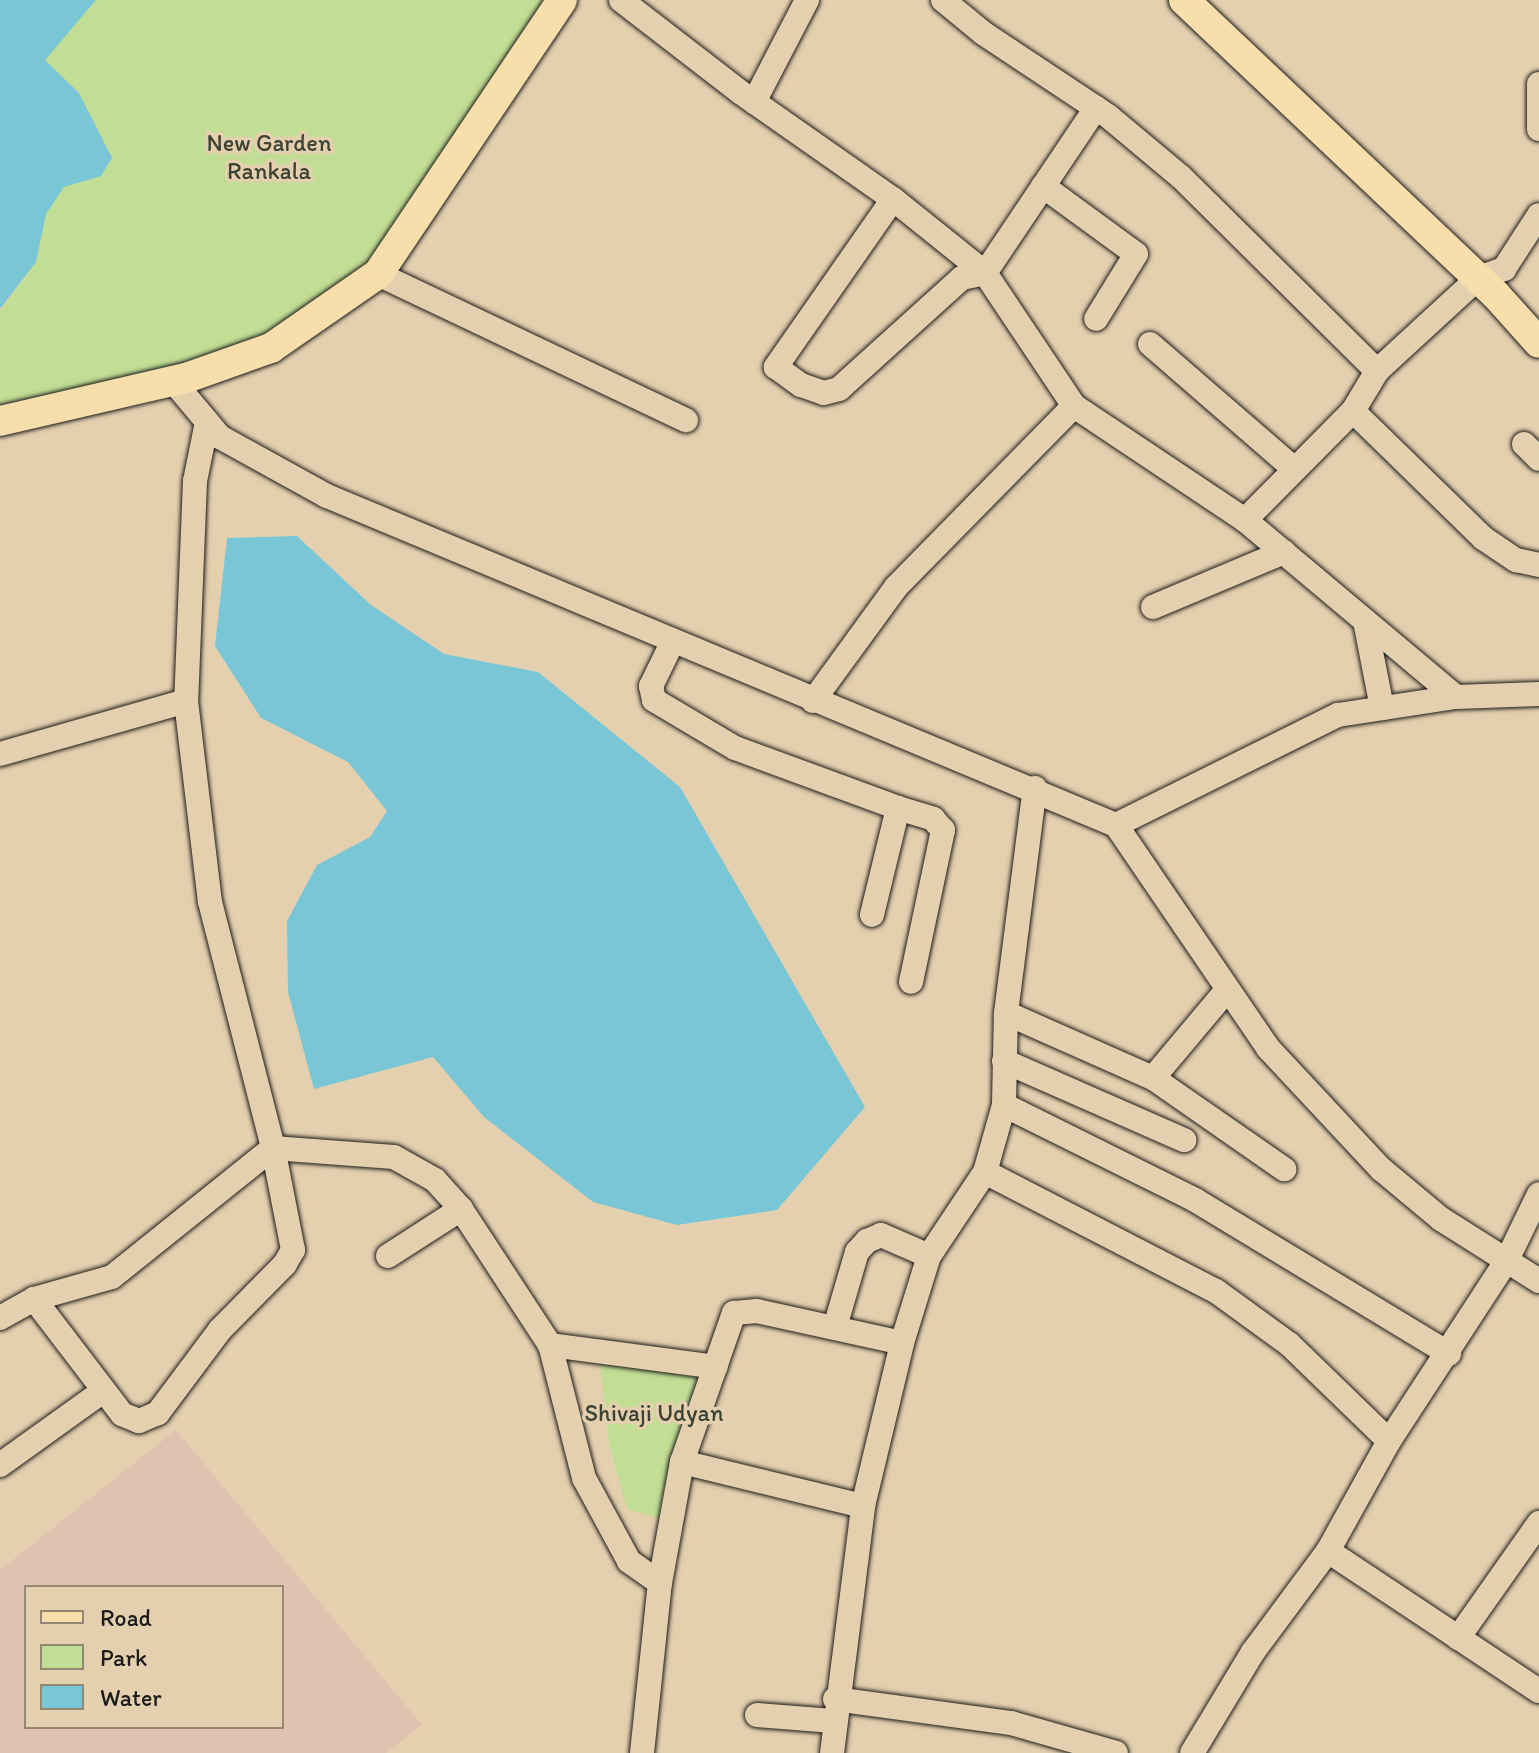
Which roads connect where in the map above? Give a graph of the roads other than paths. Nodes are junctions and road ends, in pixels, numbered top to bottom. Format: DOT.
graph roads {
  1 [pos="562,0"];
  2 [pos="621,0"];
  3 [pos="807,0"];
  4 [pos="943,0"];
  5 [pos="1184,0"];
  6 [pos="1539,84"];
  7 [pos="754,102"];
  8 [pos="1096,108"];
  9 [pos="1539,129"];
  10 [pos="1043,186"];
  11 [pos="893,199"];
  12 [pos="1539,215"];
  13 [pos="985,273"];
  14 [pos="378,274"];
  15 [pos="1478,278"];
  16 [pos="1096,319"];
  17 [pos="1539,343"];
  18 [pos="1150,344"];
  19 [pos="1377,371"];
  20 [pos="173,381"];
  21 [pos="1074,406"];
  22 [pos="1353,411"];
  23 [pos="686,420"];
  24 [pos="0,421"];
  25 [pos="207,422"];
  26 [pos="1292,467"];
  27 [pos="1245,520"];
  28 [pos="1284,552"];
  29 [pos="1539,565"];
  30 [pos="1153,607"];
  31 [pos="1365,621"];
  32 [pos="672,643"];
  33 [pos="1539,694"];
  34 [pos="1456,697"];
  35 [pos="186,701"];
  36 [pos="813,701"];
  37 [pos="1382,708"];
  38 [pos="0,754"];
  39 [pos="1035,788"];
  40 [pos="898,808"];
  41 [pos="1116,825"];
  42 [pos="872,915"];
  43 [pos="911,982"];
  44 [pos="1226,991"];
  45 [pos="1006,1013"];
  46 [pos="1004,1061"];
  47 [pos="1153,1078"];
  48 [pos="1004,1105"];
  49 [pos="1184,1140"];
  50 [pos="273,1148"];
  51 [pos="1284,1169"];
  52 [pos="985,1172"];
  53 [pos="1539,1194"];
  54 [pos="461,1209"];
  55 [pos="388,1256"];
  56 [pos="929,1256"];
  57 [pos="1507,1260"];
  58 [pos="1539,1281"];
  59 [pos="34,1299"];
  60 [pos="0,1318"];
  61 [pos="835,1327"];
  62 [pos="902,1343"];
  63 [pos="550,1345"];
  64 [pos="1449,1354"];
  65 [pos="716,1367"];
  66 [pos="103,1391"];
  67 [pos="1389,1441"];
  68 [pos="682,1462"];
  69 [pos="0,1465"];
  70 [pos="863,1506"];
  71 [pos="1539,1523"];
  72 [pos="1328,1551"];
  73 [pos="660,1583"];
  74 [pos="1458,1638"];
  75 [pos="1539,1691"];
  76 [pos="834,1710"];
  77 [pos="757,1715"];
  78 [pos="642,1753"];
  79 [pos="832,1753"];
  80 [pos="1116,1753"];
  81 [pos="1192,1753"];
  1 -- 14 [label="main road"];
  2 -- 7 [label="street"];
  3 -- 7 [label="street"];
  4 -- 8 [label="street"];
  5 -- 15 [label="main road"];
  6 -- 9 [label="street"];
  7 -- 11 [label="street"];
  8 -- 10 [label="street"];
  8 -- 19 [label="street"];
  10 -- 13 [label="street"];
  10 -- 16 [label="street"];
  11 -- 13 [label="street"];
  11 -- 13 [label="street"];
  12 -- 15 [label="street"];
  13 -- 21 [label="street"];
  14 -- 20 [label="main road"];
  14 -- 23 [label="street"];
  15 -- 17 [label="main road"];
  15 -- 19 [label="street"];
  18 -- 26 [label="street"];
  19 -- 22 [label="street"];
  20 -- 24 [label="main road"];
  20 -- 25 [label="street"];
  21 -- 27 [label="street"];
  21 -- 36 [label="street"];
  22 -- 26 [label="street"];
  22 -- 29 [label="street"];
  25 -- 32 [label="street"];
  25 -- 35 [label="street"];
  26 -- 27 [label="street"];
  27 -- 28 [label="street"];
  28 -- 30 [label="street"];
  28 -- 31 [label="street"];
  31 -- 34 [label="street"];
  31 -- 37 [label="street"];
  32 -- 36 [label="street"];
  32 -- 40 [label="street"];
  33 -- 34 [label="street"];
  34 -- 37 [label="street"];
  35 -- 38 [label="street"];
  35 -- 50 [label="street"];
  36 -- 39 [label="street"];
  37 -- 41 [label="street"];
  39 -- 41 [label="street"];
  39 -- 45 [label="street"];
  40 -- 42 [label="street"];
  40 -- 43 [label="street"];
  41 -- 44 [label="street"];
  44 -- 47 [label="street"];
  44 -- 57 [label="street"];
  45 -- 46 [label="street"];
  45 -- 47 [label="street"];
  46 -- 48 [label="street"];
  46 -- 49 [label="street"];
  47 -- 51 [label="street"];
  48 -- 52 [label="street"];
  48 -- 64 [label="street"];
  50 -- 54 [label="street"];
  50 -- 59 [label="street"];
  50 -- 66 [label="street"];
  52 -- 56 [label="street"];
  52 -- 67 [label="street"];
  53 -- 57 [label="street"];
  54 -- 55 [label="street"];
  54 -- 63 [label="street"];
  56 -- 61 [label="street"];
  56 -- 62 [label="street"];
  57 -- 58 [label="street"];
  57 -- 64 [label="street"];
  59 -- 60 [label="street"];
  59 -- 66 [label="street"];
  61 -- 62 [label="street"];
  61 -- 65 [label="street"];
  62 -- 70 [label="street"];
  63 -- 65 [label="street"];
  63 -- 73 [label="street"];
  64 -- 67 [label="street"];
  65 -- 68 [label="street"];
  66 -- 69 [label="street"];
  67 -- 72 [label="street"];
  68 -- 70 [label="street"];
  68 -- 73 [label="street"];
  70 -- 76 [label="street"];
  71 -- 74 [label="street"];
  72 -- 74 [label="street"];
  72 -- 81 [label="street"];
  73 -- 78 [label="street"];
  74 -- 75 [label="street"];
  76 -- 77 [label="street"];
  76 -- 79 [label="street"];
  76 -- 80 [label="street"];
}
